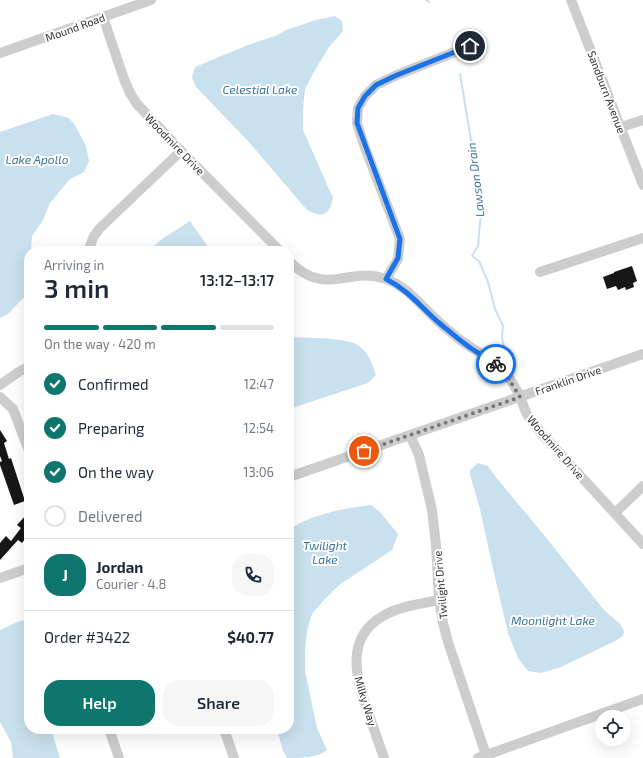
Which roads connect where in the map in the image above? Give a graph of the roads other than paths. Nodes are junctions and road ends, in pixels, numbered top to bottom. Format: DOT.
graph roads {
  1 [pos="151,0"];
  2 [pos="571,0"];
  3 [pos="103,17"];
  4 [pos="470,46"];
  5 [pos="0,53"];
  6 [pos="643,120"];
  7 [pos="621,127"];
  8 [pos="181,151"];
  9 [pos="643,185"];
  10 [pos="643,238"];
  11 [pos="90,246"];
  12 [pos="275,246"];
  13 [pos="294,265"];
  14 [pos="540,272"];
  15 [pos="386,279"];
  16 [pos="643,354"];
  17 [pos="24,369"];
  18 [pos="0,385"];
  19 [pos="0,397"];
  20 [pos="520,397"];
  21 [pos="410,435"];
  22 [pos="24,438"];
  23 [pos="294,475"];
  24 [pos="643,486"];
  25 [pos="615,513"];
  26 [pos="643,544"];
  27 [pos="24,570"];
  28 [pos="0,578"];
  29 [pos="440,600"];
  30 [pos="643,699"];
  31 [pos="111,734"];
  32 [pos="226,734"];
  33 [pos="482,756"];
  34 [pos="119,758"];
  35 [pos="234,758"];
  36 [pos="384,758"];
  1 -- 3 [label="street, Mound Road"];
  2 -- 7 [label="street, Sandburn Avenue"];
  3 -- 5 [label="street, Mound Road"];
  3 -- 8 [label="street, Woodmire Drive"];
  4 -- 15 [label="street"];
  6 -- 7 [label="street"];
  7 -- 9 [label="street, Sandburn Avenue"];
  8 -- 11 [label="street"];
  8 -- 12 [label="street, Woodmire Drive"];
  10 -- 14 [label="street"];
  13 -- 15 [label="street, Woodmire Drive"];
  15 -- 20 [label="street, Woodmire Drive"];
  16 -- 20 [label="street, Franklin Drive"];
  17 -- 18 [label="street"];
  19 -- 22 [label="street"];
  20 -- 21 [label="street, Franklin Drive"];
  20 -- 25 [label="street, Woodmire Drive"];
  21 -- 23 [label="street, Franklin Drive"];
  21 -- 29 [label="street, Twilight Drive"];
  24 -- 25 [label="street"];
  25 -- 26 [label="street, Woodmire Drive"];
  27 -- 28 [label="street"];
  29 -- 33 [label="street, Twilight Drive"];
  29 -- 36 [label="street, Milky Way"];
  30 -- 33 [label="street"];
  31 -- 34 [label="street"];
  32 -- 35 [label="street"];
}
